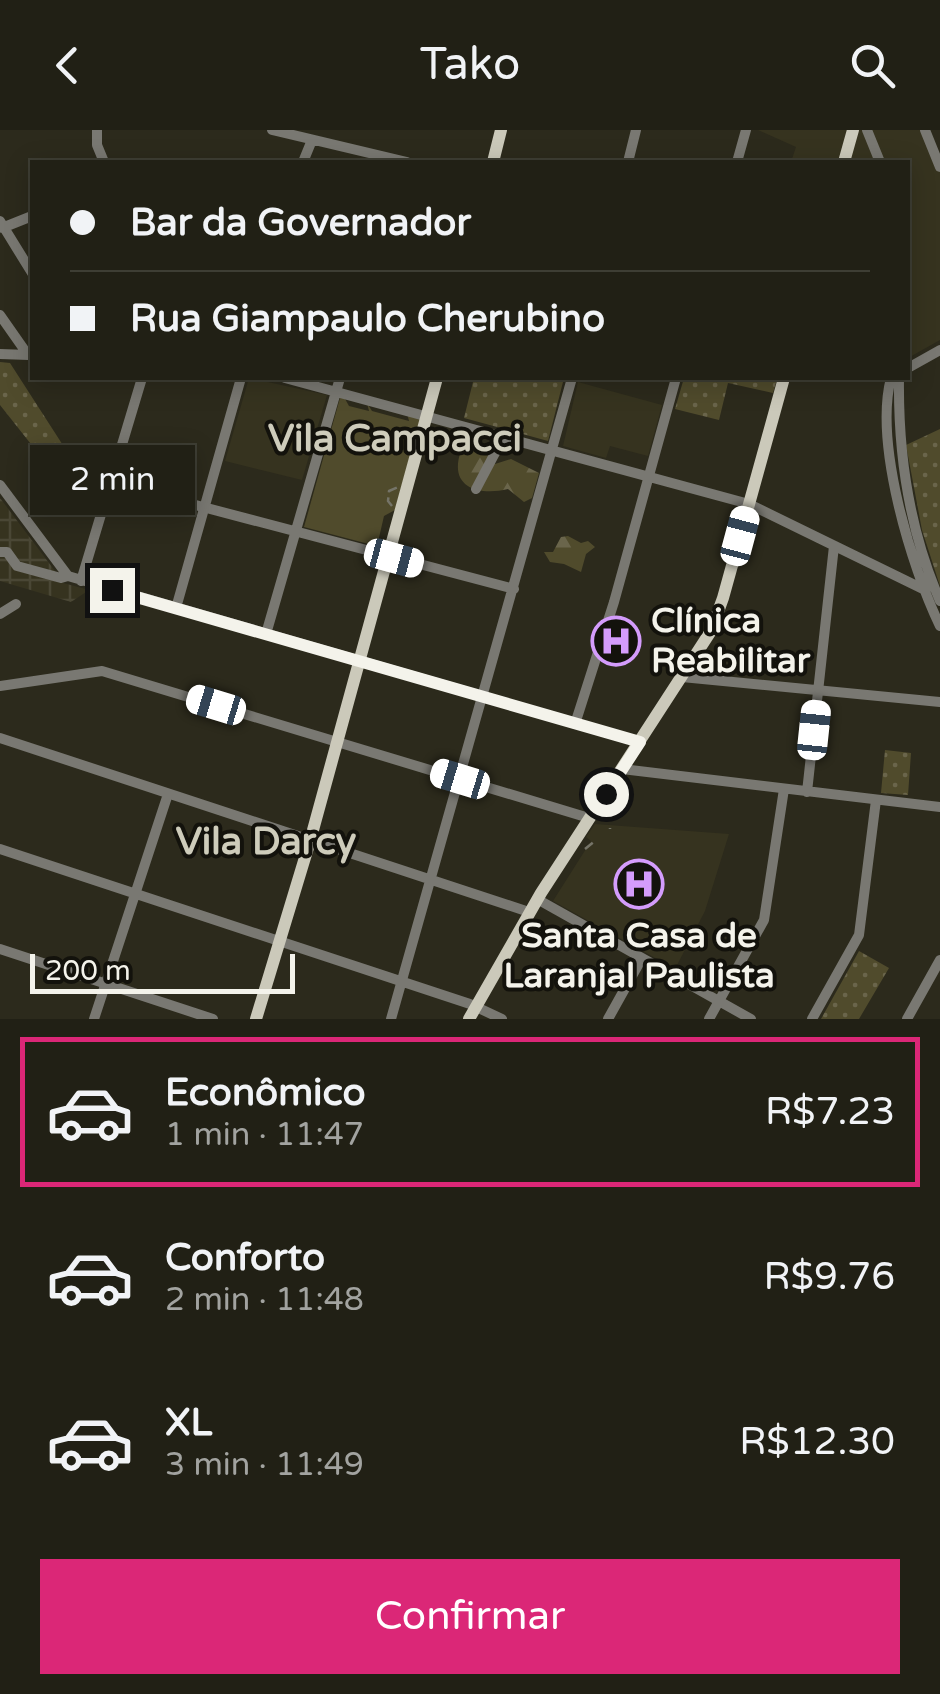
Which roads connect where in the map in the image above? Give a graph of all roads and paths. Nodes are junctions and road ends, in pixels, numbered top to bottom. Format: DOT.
graph roads {
  1 [pos="97,130"];
  2 [pos="272,130"];
  3 [pos="501,130"];
  4 [pos="636,130"];
  5 [pos="746,130"];
  6 [pos="853,130"];
  7 [pos="867,130"];
  8 [pos="926,130"];
  9 [pos="312,140"];
  10 [pos="103,160"];
  11 [pos="304,160"];
  12 [pos="394,160"];
  13 [pos="494,160"];
  14 [pos="628,160"];
  15 [pos="738,160"];
  16 [pos="845,160"];
  17 [pos="879,160"];
  18 [pos="940,168"];
  19 [pos="30,217"];
  20 [pos="1,225"];
  21 [pos="30,271"];
  22 [pos="0,315"];
  23 [pos="940,350"];
  24 [pos="0,354"];
  25 [pos="30,355"];
  26 [pos="910,366"];
  27 [pos="141,380"];
  28 [pos="239,380"];
  29 [pos="293,380"];
  30 [pos="339,380"];
  31 [pos="435,380"];
  32 [pos="571,380"];
  33 [pos="675,380"];
  34 [pos="783,380"];
  35 [pos="891,380"];
  36 [pos="899,380"];
  37 [pos="336,391"];
  38 [pos="426,414"];
  39 [pos="504,436"];
  40 [pos="553,450"];
  41 [pos="899,474"];
  42 [pos="648,476"];
  43 [pos="112,484"];
  44 [pos="0,485"];
  45 [pos="400,487"];
  46 [pos="476,489"];
  47 [pos="749,504"];
  48 [pos="394,507"];
  49 [pos="203,508"];
  50 [pos="296,532"];
  51 [pos="834,546"];
  52 [pos="0,552"];
  53 [pos="388,556"];
  54 [pos="68,576"];
  55 [pos="80,581"];
  56 [pos="928,587"];
  57 [pos="514,589"];
  58 [pos="940,601"];
  59 [pos="16,604"];
  60 [pos="176,608"];
  61 [pos="0,614"];
  62 [pos="940,626"];
  63 [pos="266,634"];
  64 [pos="359,662"];
  65 [pos="682,677"];
  66 [pos="0,686"];
  67 [pos="818,690"];
  68 [pos="484,698"];
  69 [pos="940,702"];
  70 [pos="575,724"];
  71 [pos="0,738"];
  72 [pos="337,741"];
  73 [pos="640,742"];
  74 [pos="622,769"];
  75 [pos="460,779"];
  76 [pos="784,789"];
  77 [pos="807,792"];
  78 [pos="168,794"];
  79 [pos="876,800"];
  80 [pos="940,807"];
  81 [pos="590,818"];
  82 [pos="596,840"];
  83 [pos="310,841"];
  84 [pos="0,849"];
  85 [pos="585,850"];
  86 [pos="432,881"];
  87 [pos="135,893"];
  88 [pos="537,899"];
  89 [pos="529,912"];
  90 [pos="280,941"];
  91 [pos="0,949"];
  92 [pos="642,958"];
  93 [pos="940,960"];
  94 [pos="403,982"];
  95 [pos="106,983"];
  96 [pos="719,1002"];
  97 [pos="472,1013"];
  98 [pos="94,1019"];
  99 [pos="213,1019"];
  100 [pos="256,1019"];
  101 [pos="391,1019"];
  102 [pos="502,1019"];
  103 [pos="608,1019"];
  104 [pos="710,1019"];
  105 [pos="751,1019"];
  106 [pos="812,1019"];
  107 [pos="907,1019"];
  1 -- 10 [label="street"];
  2 -- 9 [label="street"];
  3 -- 13 [label="main road"];
  4 -- 14 [label="street"];
  5 -- 15 [label="street"];
  6 -- 16 [label="main road"];
  7 -- 17 [label="street"];
  8 -- 18 [label="street"];
  9 -- 11 [label="street"];
  9 -- 12 [label="street"];
  19 -- 20 [label="street"];
  20 -- 21 [label="street"];
  22 -- 25 [label="street"];
  23 -- 26 [label="street"];
  24 -- 25 [label="street"];
  27 -- 43 [label="street"];
  28 -- 49 [label="street"];
  29 -- 37 [label="street"];
  30 -- 37 [label="street"];
  31 -- 38 [label="main road"];
  32 -- 40 [label="street"];
  33 -- 42 [label="street"];
  34 -- 47 [label="main road"];
  35 -- 41 [label="street"];
  36 -- 41 [label="street"];
  37 -- 38 [label="street"];
  37 -- 50 [label="street"];
  38 -- 39 [label="street"];
  38 -- 53 [label="main road"];
  39 -- 40 [label="street"];
  39 -- 46 [label="street"];
  40 -- 42 [label="street"];
  40 -- 57 [label="street"];
  41 -- 56 [label="street"];
  42 -- 47 [label="street"];
  42 -- 70 [label="street"];
  43 -- 49 [label="street"];
  43 -- 55 [label="street"];
  44 -- 54 [label="street"];
  45 -- 48 [label="path"];
  47 -- 51 [label="street"];
  47 -- 65 [label="main road"];
  49 -- 50 [label="street"];
  49 -- 60 [label="street"];
  50 -- 53 [label="street"];
  50 -- 63 [label="street"];
  51 -- 56 [label="street"];
  51 -- 67 [label="street"];
  52 -- 54 [label="street"];
  53 -- 57 [label="street"];
  53 -- 64 [label="main road"];
  54 -- 55 [label="street"];
  55 -- 60 [label="street"];
  56 -- 58 [label="street"];
  56 -- 62 [label="street"];
  57 -- 68 [label="street"];
  59 -- 61 [label="street"];
  60 -- 63 [label="street"];
  63 -- 64 [label="street"];
  64 -- 68 [label="street"];
  64 -- 72 [label="main road"];
  65 -- 67 [label="street"];
  65 -- 73 [label="main road"];
  66 -- 72 [label="street"];
  67 -- 69 [label="street"];
  67 -- 77 [label="street"];
  68 -- 70 [label="street"];
  68 -- 75 [label="street"];
  70 -- 73 [label="street"];
  71 -- 78 [label="street"];
  72 -- 75 [label="street"];
  72 -- 83 [label="main road"];
  73 -- 74 [label="main road"];
  74 -- 76 [label="street"];
  74 -- 81 [label="main road"];
  75 -- 81 [label="street"];
  75 -- 86 [label="street"];
  76 -- 77 [label="street"];
  76 -- 96 [label="street"];
  77 -- 79 [label="street"];
  78 -- 83 [label="street"];
  78 -- 87 [label="street"];
  79 -- 80 [label="street"];
  79 -- 106 [label="street"];
  81 -- 88 [label="main road"];
  82 -- 85 [label="path"];
  83 -- 86 [label="street"];
  83 -- 90 [label="main road"];
  84 -- 87 [label="street"];
  86 -- 89 [label="street"];
  86 -- 94 [label="street"];
  87 -- 90 [label="street"];
  87 -- 95 [label="street"];
  88 -- 89 [label="main road"];
  88 -- 92 [label="street"];
  89 -- 97 [label="main road"];
  90 -- 94 [label="street"];
  90 -- 100 [label="main road"];
  91 -- 95 [label="street"];
  92 -- 96 [label="street"];
  92 -- 103 [label="street"];
  93 -- 107 [label="street"];
  94 -- 97 [label="street"];
  94 -- 101 [label="street"];
  95 -- 98 [label="street"];
  95 -- 99 [label="street"];
  96 -- 104 [label="street"];
  96 -- 105 [label="street"];
  97 -- 102 [label="street"];
}
